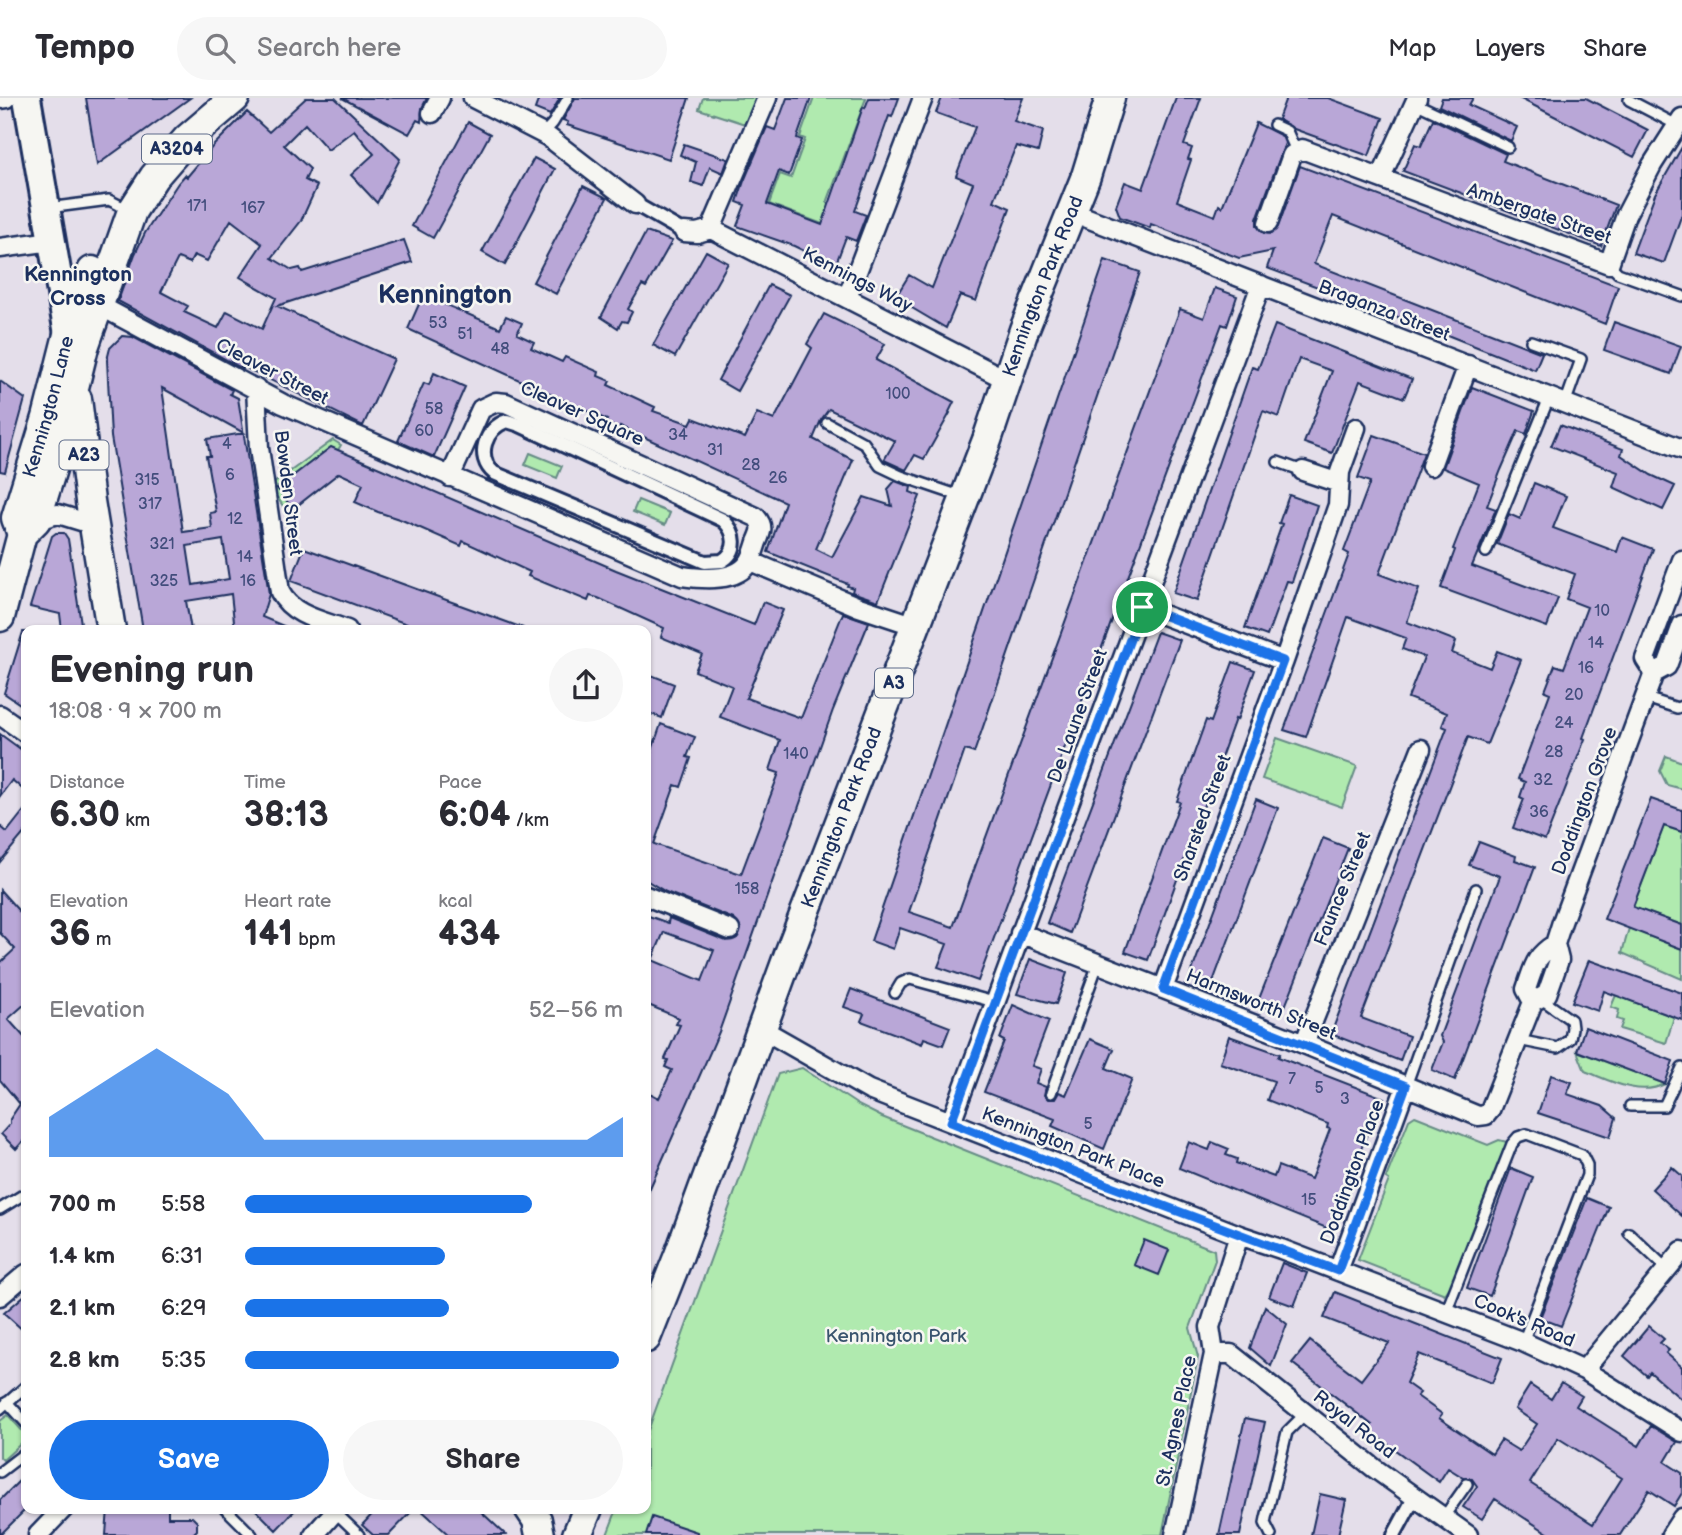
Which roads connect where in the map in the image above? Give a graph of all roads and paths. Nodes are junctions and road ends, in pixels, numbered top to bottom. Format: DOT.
graph roads {
  1 [pos="7,98"];
  2 [pos="27,98"];
  3 [pos="235,98"];
  4 [pos="473,98"];
  5 [pos="568,98"];
  6 [pos="767,98"];
  7 [pos="923,98"];
  8 [pos="1110,98"];
  9 [pos="0,99"];
  10 [pos="1416,100"];
  11 [pos="1629,100"];
  12 [pos="1680,122"];
  13 [pos="1274,125"];
  14 [pos="543,134"];
  15 [pos="1508,147"];
  16 [pos="1296,151"];
  17 [pos="1381,177"];
  18 [pos="635,204"];
  19 [pos="46,209"];
  20 [pos="132,211"];
  21 [pos="1072,212"];
  22 [pos="1268,223"];
  23 [pos="711,229"];
  24 [pos="684,232"];
  25 [pos="52,241"];
  26 [pos="0,248"];
  27 [pos="1609,264"];
  28 [pos="1261,285"];
  29 [pos="1682,296"];
  30 [pos="847,298"];
  31 [pos="89,300"];
  32 [pos="68,334"];
  33 [pos="1531,341"];
  34 [pos="1468,365"];
  35 [pos="1009,381"];
  36 [pos="75,385"];
  37 [pos="256,388"];
  38 [pos="1557,401"];
  39 [pos="283,404"];
  40 [pos="258,418"];
  41 [pos="827,423"];
  42 [pos="1356,428"];
  43 [pos="1682,449"];
  44 [pos="1278,462"];
  45 [pos="1431,466"];
  46 [pos="1303,471"];
  47 [pos="450,477"];
  48 [pos="1339,483"];
  49 [pos="965,498"];
  50 [pos="723,520"];
  51 [pos="94,525"];
  52 [pos="29,527"];
  53 [pos="1486,552"];
  54 [pos="1682,560"];
  55 [pos="750,561"];
  56 [pos="1142,607"];
  57 [pos="0,617"];
  58 [pos="110,625"];
  59 [pos="333,625"];
  60 [pos="1682,625"];
  61 [pos="916,626"];
  62 [pos="1677,658"];
  63 [pos="1283,661"];
  64 [pos="1654,673"];
  65 [pos="1646,698"];
  66 [pos="1682,706"];
  67 [pos="0,715"];
  68 [pos="21,730"];
  69 [pos="1421,748"];
  70 [pos="1476,889"];
  71 [pos="651,897"];
  72 [pos="730,930"];
  73 [pos="1020,933"];
  74 [pos="1098,964"];
  75 [pos="1163,989"];
  76 [pos="895,993"];
  77 [pos="1537,1000"];
  78 [pos="994,1002"];
  79 [pos="762,1029"];
  80 [pos="1518,1040"];
  81 [pos="1304,1044"];
  82 [pos="1682,1068"];
  83 [pos="1406,1086"];
  84 [pos="1051,1093"];
  85 [pos="1630,1106"];
  86 [pos="1486,1115"];
  87 [pos="951,1122"];
  88 [pos="21,1195"];
  89 [pos="0,1209"];
  90 [pos="1629,1233"];
  91 [pos="1239,1235"];
  92 [pos="1682,1251"];
  93 [pos="1667,1269"];
  94 [pos="1338,1271"];
  95 [pos="21,1278"];
  96 [pos="0,1296"];
  97 [pos="1446,1312"];
  98 [pos="651,1325"];
  99 [pos="1523,1342"];
  100 [pos="1214,1354"];
  101 [pos="1584,1370"];
  102 [pos="21,1391"];
  103 [pos="4,1405"];
  104 [pos="1306,1414"];
  105 [pos="21,1419"];
  106 [pos="1682,1432"];
  107 [pos="21,1456"];
  108 [pos="0,1472"];
  109 [pos="1467,1484"];
  110 [pos="1414,1497"];
  111 [pos="58,1514"];
  112 [pos="231,1514"];
  113 [pos="332,1514"];
  114 [pos="340,1514"];
  115 [pos="532,1514"];
  116 [pos="566,1514"];
  117 [pos="586,1514"];
  118 [pos="1443,1518"];
  119 [pos="1682,1518"];
  120 [pos="38,1535"];
  121 [pos="252,1535"];
  122 [pos="314,1535"];
  123 [pos="359,1535"];
  124 [pos="540,1535"];
  125 [pos="559,1535"];
  126 [pos="577,1535"];
  127 [pos="1175,1535"];
  128 [pos="1271,1535"];
  129 [pos="1394,1535"];
  130 [pos="1468,1535"];
  131 [pos="1671,1535"];
  1 -- 9 [label="street"];
  2 -- 19 [label="main road, A23"];
  3 -- 20 [label="highway, Kennington Lane / A3204"];
  4 -- 14 [label="street"];
  5 -- 14 [label="lane"];
  6 -- 23 [label="street"];
  7 -- 30 [label="street"];
  8 -- 21 [label="highway, Kennington Park Road / A3"];
  10 -- 15 [label="lane"];
  10 -- 17 [label="street"];
  11 -- 12 [label="lane"];
  12 -- 27 [label="street, Ambergate Street"];
  13 -- 16 [label="lane"];
  14 -- 18 [label="street"];
  16 -- 17 [label="street, Ambergate Street"];
  16 -- 22 [label="street"];
  17 -- 27 [label="street, Ambergate Street"];
  18 -- 24 [label="street"];
  19 -- 20 [label="lane"];
  19 -- 25 [label="main road, A23"];
  20 -- 31 [label="highway, Kennington Lane / A3204"];
  21 -- 28 [label="street, Braganza Street"];
  21 -- 35 [label="highway, Kennington Park Road / A3"];
  23 -- 24 [label="street"];
  23 -- 30 [label="street, Kennings Way"];
  25 -- 26 [label="street"];
  25 -- 32 [label="main road, A23"];
  27 -- 29 [label="lane"];
  28 -- 34 [label="street, Braganza Street"];
  28 -- 56 [label="street, De Laune Street"];
  30 -- 35 [label="street, Kennings Way"];
  31 -- 32 [label="highway, Kennington Lane / A3204"];
  31 -- 36 [label="highway, Kennington Lane / A3204"];
  31 -- 37 [label="street, Cleaver Street"];
  32 -- 36 [label="highway, A23"];
  32 -- 52 [label="highway, Kennington Lane / A3204"];
  33 -- 38 [label="lane"];
  34 -- 38 [label="street, Braganza Street"];
  34 -- 45 [label="street"];
  35 -- 49 [label="highway, Kennington Park Road / A3"];
  36 -- 51 [label="highway, A23"];
  36 -- 52 [label="highway, Kennington Lane / A3204"];
  37 -- 39 [label="street, Cleaver Street"];
  37 -- 40 [label="street, Bowden Street"];
  38 -- 43 [label="street, Braganza Street"];
  38 -- 53 [label="lane"];
  39 -- 40 [label="street"];
  39 -- 47 [label="street, Cleaver Street"];
  40 -- 59 [label="street, Bowden Street"];
  41 -- 49 [label="lane"];
  42 -- 48 [label="street, Sharsted Street"];
  44 -- 46 [label="lane"];
  46 -- 48 [label="street"];
  47 -- 55 [label="street"];
  47 -- 55 [label="street, Cleaver Square"];
  48 -- 63 [label="street, Sharsted Street"];
  49 -- 61 [label="highway, Kennington Park Road / A3"];
  50 -- 50 [label="street, Cleaver Square"];
  51 -- 52 [label="street"];
  51 -- 58 [label="highway, A23"];
  52 -- 57 [label="highway, Kennington Lane / A3204"];
  54 -- 64 [label="street, Doddington Grove"];
  55 -- 61 [label="street"];
  56 -- 63 [label="street"];
  56 -- 73 [label="street, De Laune Street"];
  60 -- 62 [label="street, Doddington Grove"];
  61 -- 79 [label="highway, Kennington Park Road / A3"];
  62 -- 64 [label="street, Doddington Grove"];
  63 -- 75 [label="street, Sharsted Street"];
  64 -- 65 [label="street, Doddington Grove"];
  65 -- 66 [label="lane"];
  65 -- 77 [label="street, Doddington Grove"];
  67 -- 68 [label="street"];
  69 -- 81 [label="street, Faunce Street"];
  70 -- 83 [label="lane"];
  71 -- 72 [label="street"];
  73 -- 74 [label="street, Harmsworth Street"];
  73 -- 78 [label="street, De Laune Street"];
  74 -- 75 [label="street, Harmsworth Street"];
  74 -- 84 [label="lane"];
  75 -- 81 [label="street, Harmsworth Street"];
  76 -- 78 [label="lane"];
  77 -- 80 [label="street, Doddington Grove"];
  77 -- 80 [label="lane"];
  78 -- 87 [label="street, De Laune Street"];
  79 -- 87 [label="street, Kennington Park Place"];
  79 -- 98 [label="highway, Kennington Park Road / A3"];
  80 -- 86 [label="street, Doddington Grove"];
  81 -- 83 [label="street, Harmsworth Street"];
  82 -- 85 [label="lane"];
  83 -- 86 [label="street, Harmsworth Street"];
  83 -- 94 [label="street, Doddington Place"];
  87 -- 91 [label="street, Kennington Park Place"];
  88 -- 89 [label="lane"];
  90 -- 93 [label="lane"];
  91 -- 94 [label="street, Kennington Park Place"];
  91 -- 100 [label="street, St. Agnes Place"];
  92 -- 93 [label="street"];
  93 -- 101 [label="street"];
  94 -- 97 [label="street, Cook's Road"];
  95 -- 96 [label="street"];
  97 -- 99 [label="street, Cook's Road"];
  97 -- 99 [label="lane"];
  99 -- 101 [label="street, Cook's Road"];
  100 -- 104 [label="street, Royal Road"];
  100 -- 127 [label="street, St. Agnes Place"];
  101 -- 106 [label="street, Cook's Road"];
  102 -- 103 [label="lane"];
  103 -- 105 [label="lane"];
  104 -- 110 [label="street, Royal Road"];
  104 -- 128 [label="lane"];
  107 -- 108 [label="lane"];
  109 -- 118 [label="lane"];
  110 -- 118 [label="street, Royal Road"];
  110 -- 129 [label="street"];
  111 -- 120 [label="street"];
  112 -- 121 [label="lane"];
  113 -- 122 [label="street"];
  114 -- 123 [label="lane"];
  115 -- 124 [label="highway"];
  116 -- 125 [label="highway"];
  117 -- 126 [label="highway"];
  118 -- 130 [label="street, Royal Road"];
  119 -- 131 [label="street"];
}
